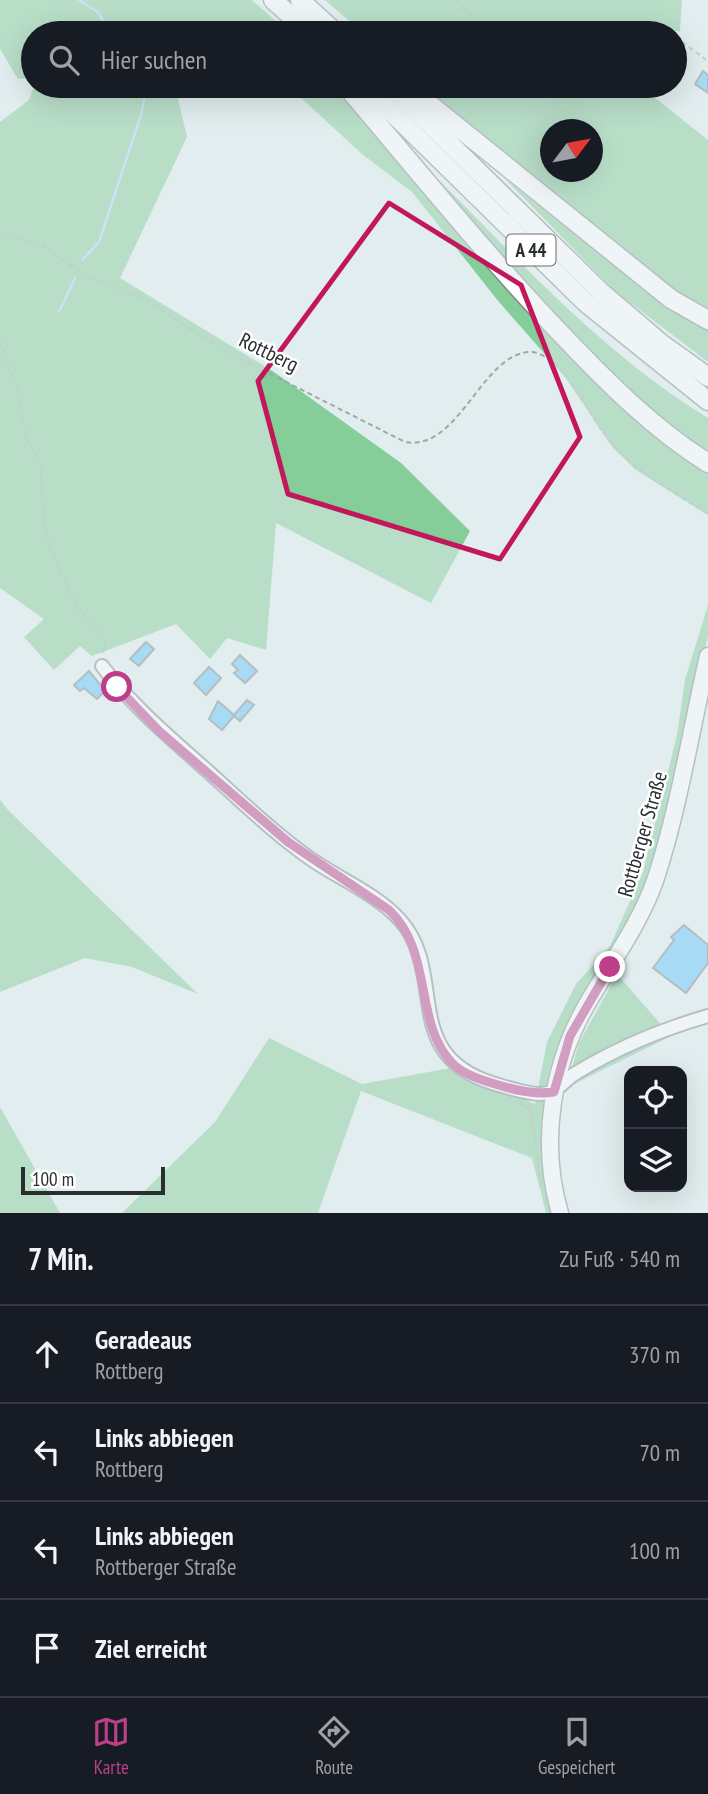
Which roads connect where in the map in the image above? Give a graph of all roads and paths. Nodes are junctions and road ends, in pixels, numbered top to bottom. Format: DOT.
graph roads {
  1 [pos="273,0"];
  2 [pos="300,0"];
  3 [pos="456,0"];
  4 [pos="301,21"];
  5 [pos="306,21"];
  6 [pos="476,21"];
  7 [pos="687,46"];
  8 [pos="708,61"];
  9 [pos="356,98"];
  10 [pos="377,98"];
  11 [pos="403,98"];
  12 [pos="422,98"];
  13 [pos="0,234"];
  14 [pos="708,320"];
  15 [pos="0,341"];
  16 [pos="708,377"];
  17 [pos="708,401"];
  18 [pos="708,463"];
  19 [pos="708,514"];
  20 [pos="708,656"];
  21 [pos="102,666"];
  22 [pos="708,1016"];
  23 [pos="559,1087"];
  24 [pos="512,1100"];
  25 [pos="542,1194"];
  26 [pos="561,1213"];
  1 -- 4 [label="highway"];
  2 -- 5 [label="highway"];
  3 -- 6 [label="path"];
  7 -- 8 [label="path"];
  9 -- 18 [label="highway"];
  10 -- 17 [label="highway, A 44"];
  11 -- 16 [label="highway, A 44"];
  12 -- 14 [label="highway"];
  13 -- 19 [label="path, Rottberg"];
  15 -- 21 [label="path"];
  20 -- 23 [label="main road, Rottberger Straße"];
  21 -- 23 [label="street"];
  22 -- 23 [label="street"];
  23 -- 26 [label="main road, Rottberger Straße"];
  24 -- 25 [label="path"];
}
